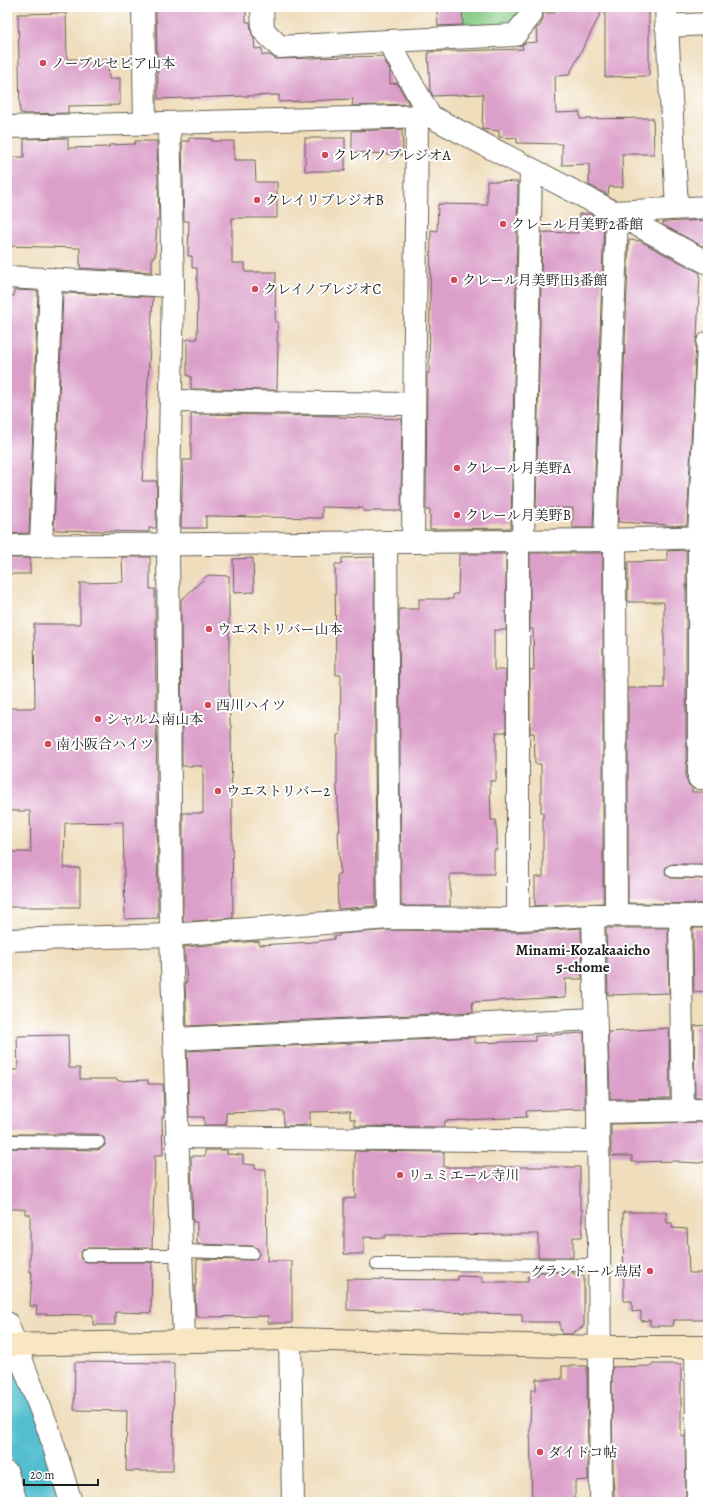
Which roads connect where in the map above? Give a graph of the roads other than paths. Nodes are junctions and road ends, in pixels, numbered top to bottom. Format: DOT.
graph roads {
  1 [pos="143,7"];
  2 [pos="262,7"];
  3 [pos="530,7"];
  4 [pos="666,16"];
  5 [pos="708,24"];
  6 [pos="388,41"];
  7 [pos="423,116"];
  8 [pos="169,123"];
  9 [pos="145,124"];
  10 [pos="7,127"];
  11 [pos="530,169"];
  12 [pos="708,207"];
  13 [pos="676,208"];
  14 [pos="615,213"];
  15 [pos="708,263"];
  16 [pos="7,277"];
  17 [pos="51,280"];
  18 [pos="173,286"];
  19 [pos="708,343"];
  20 [pos="171,401"];
  21 [pos="414,404"];
  22 [pos="703,537"];
  23 [pos="610,540"];
  24 [pos="521,541"];
  25 [pos="386,542"];
  26 [pos="413,542"];
  27 [pos="168,544"];
  28 [pos="7,546"];
  29 [pos="41,546"];
  30 [pos="703,615"];
  31 [pos="703,692"];
  32 [pos="708,778"];
  33 [pos="672,871"];
  34 [pos="708,872"];
  35 [pos="593,915"];
  36 [pos="616,915"];
  37 [pos="680,916"];
  38 [pos="708,916"];
  39 [pos="389,918"];
  40 [pos="518,919"];
  41 [pos="171,935"];
  42 [pos="7,940"];
  43 [pos="595,1019"];
  44 [pos="174,1039"];
  45 [pos="708,1110"];
  46 [pos="683,1111"];
  47 [pos="598,1112"];
  48 [pos="177,1137"];
  49 [pos="7,1141"];
  50 [pos="598,1141"];
  51 [pos="98,1142"];
  52 [pos="252,1252"];
  53 [pos="181,1253"];
  54 [pos="87,1255"];
  55 [pos="377,1264"];
  56 [pos="599,1265"];
  57 [pos="7,1324"];
  58 [pos="290,1340"];
  59 [pos="184,1341"];
  60 [pos="10,1345"];
  61 [pos="600,1347"];
  62 [pos="702,1347"];
  63 [pos="7,1473"];
  64 [pos="16,1502"];
  65 [pos="71,1502"];
  66 [pos="293,1502"];
  67 [pos="601,1502"];
  68 [pos="698,1502"];
  1 -- 9 [label="street"];
  2 -- 6 [label="street"];
  3 -- 6 [label="street"];
  4 -- 5 [label="street"];
  4 -- 13 [label="street"];
  6 -- 7 [label="street"];
  7 -- 8 [label="street"];
  7 -- 11 [label="street"];
  7 -- 21 [label="street"];
  8 -- 9 [label="street"];
  8 -- 18 [label="street"];
  9 -- 10 [label="street"];
  11 -- 14 [label="street"];
  11 -- 24 [label="street"];
  12 -- 13 [label="street"];
  13 -- 14 [label="street"];
  14 -- 15 [label="street"];
  14 -- 23 [label="street"];
  16 -- 17 [label="street"];
  17 -- 18 [label="street"];
  17 -- 29 [label="street"];
  18 -- 20 [label="street"];
  19 -- 22 [label="street"];
  20 -- 21 [label="street"];
  20 -- 27 [label="street"];
  21 -- 26 [label="street"];
  22 -- 23 [label="street"];
  22 -- 30 [label="street"];
  23 -- 24 [label="street"];
  23 -- 36 [label="street"];
  24 -- 26 [label="street"];
  24 -- 40 [label="street"];
  25 -- 26 [label="street"];
  25 -- 27 [label="street"];
  25 -- 39 [label="street"];
  27 -- 29 [label="street"];
  27 -- 41 [label="street"];
  28 -- 29 [label="street"];
  30 -- 31 [label="street"];
  31 -- 32 [label="street"];
  33 -- 34 [label="lane"];
  35 -- 36 [label="street"];
  35 -- 40 [label="street"];
  35 -- 43 [label="street"];
  36 -- 37 [label="street"];
  37 -- 38 [label="street"];
  37 -- 46 [label="street"];
  39 -- 40 [label="street"];
  39 -- 41 [label="street"];
  41 -- 42 [label="street"];
  41 -- 44 [label="street"];
  43 -- 44 [label="street"];
  43 -- 47 [label="street"];
  44 -- 48 [label="street"];
  45 -- 46 [label="street"];
  46 -- 47 [label="street"];
  47 -- 50 [label="street"];
  48 -- 50 [label="street"];
  48 -- 53 [label="street"];
  49 -- 51 [label="lane"];
  50 -- 56 [label="street"];
  52 -- 53 [label="lane"];
  53 -- 54 [label="lane"];
  53 -- 59 [label="street"];
  55 -- 56 [label="lane"];
  56 -- 61 [label="street"];
  57 -- 60 [label="street"];
  58 -- 59 [label="street"];
  58 -- 61 [label="street"];
  58 -- 66 [label="street"];
  59 -- 60 [label="street"];
  60 -- 65 [label="street"];
  61 -- 62 [label="street"];
  61 -- 67 [label="street"];
  62 -- 68 [label="street"];
  63 -- 64 [label="street"];
}
